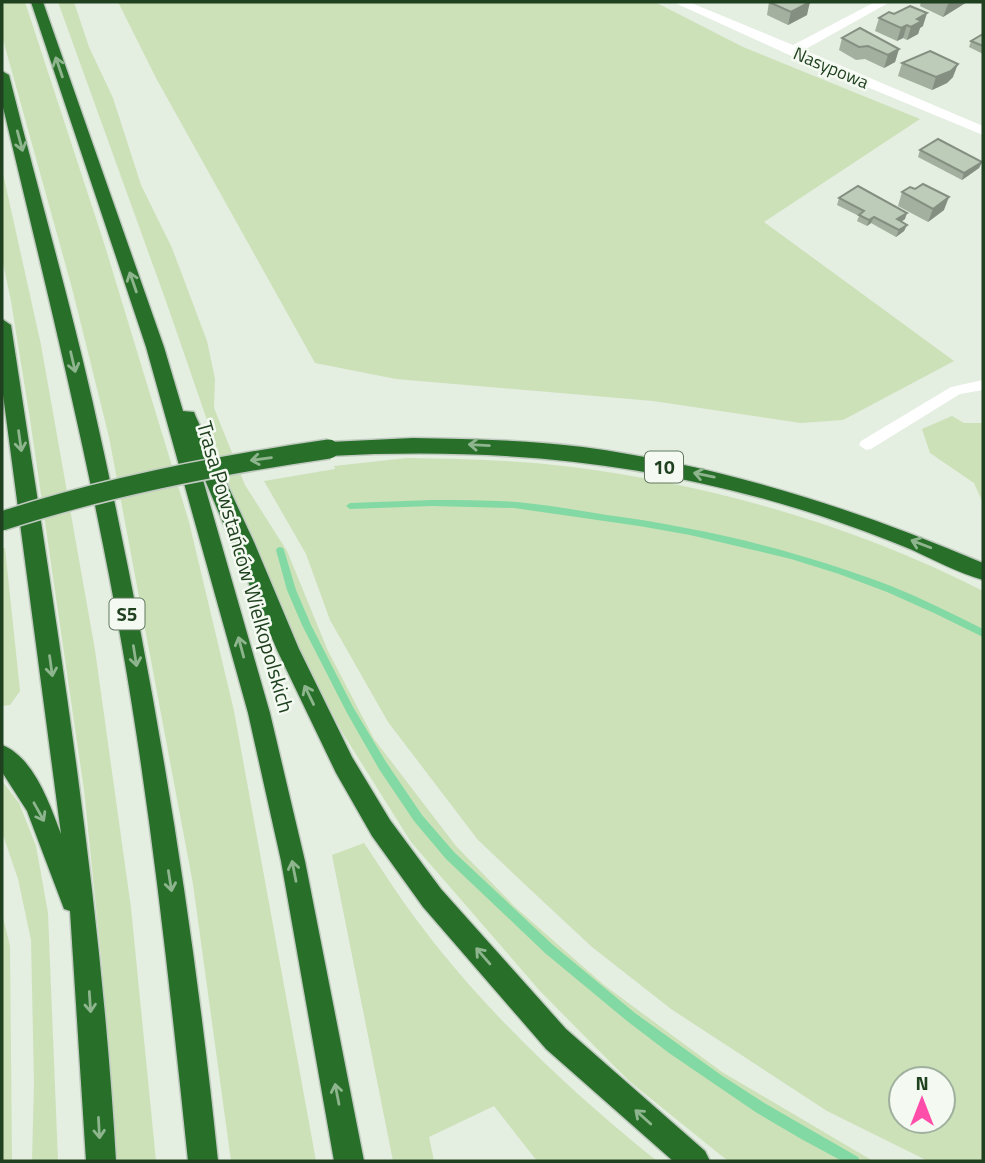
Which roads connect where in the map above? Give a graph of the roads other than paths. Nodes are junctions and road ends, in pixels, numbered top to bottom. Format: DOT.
graph roads {
  1 [pos="37,2"];
  2 [pos="679,2"];
  3 [pos="884,2"];
  4 [pos="792,51"];
  5 [pos="2,75"];
  6 [pos="983,131"];
  7 [pos="2,325"];
  8 [pos="155,347"];
  9 [pos="983,385"];
  10 [pos="866,445"];
  11 [pos="2,521"];
  12 [pos="983,572"];
  13 [pos="2,756"];
  14 [pos="85,934"];
  15 [pos="101,1161"];
  16 [pos="203,1161"];
  17 [pos="349,1161"];
  18 [pos="695,1161"];
  8 -- 1 [label="highway, Trasa Powstańców Wielkopolskich, one-way"];
  2 -- 4 [label="street, Nasypowa"];
  3 -- 4 [label="street"];
  4 -- 6 [label="street, Nasypowa"];
  5 -- 16 [label="highway, S5, one-way"];
  7 -- 14 [label="highway, one-way"];
  17 -- 8 [label="highway, Trasa Powstańców Wielkopolskich, one-way"];
  18 -- 8 [label="highway, one-way"];
  9 -- 10 [label="lane"];
  12 -- 11 [label="highway, 10, one-way, bridge"];
  13 -- 14 [label="highway, one-way"];
  14 -- 15 [label="highway, one-way"];
}
